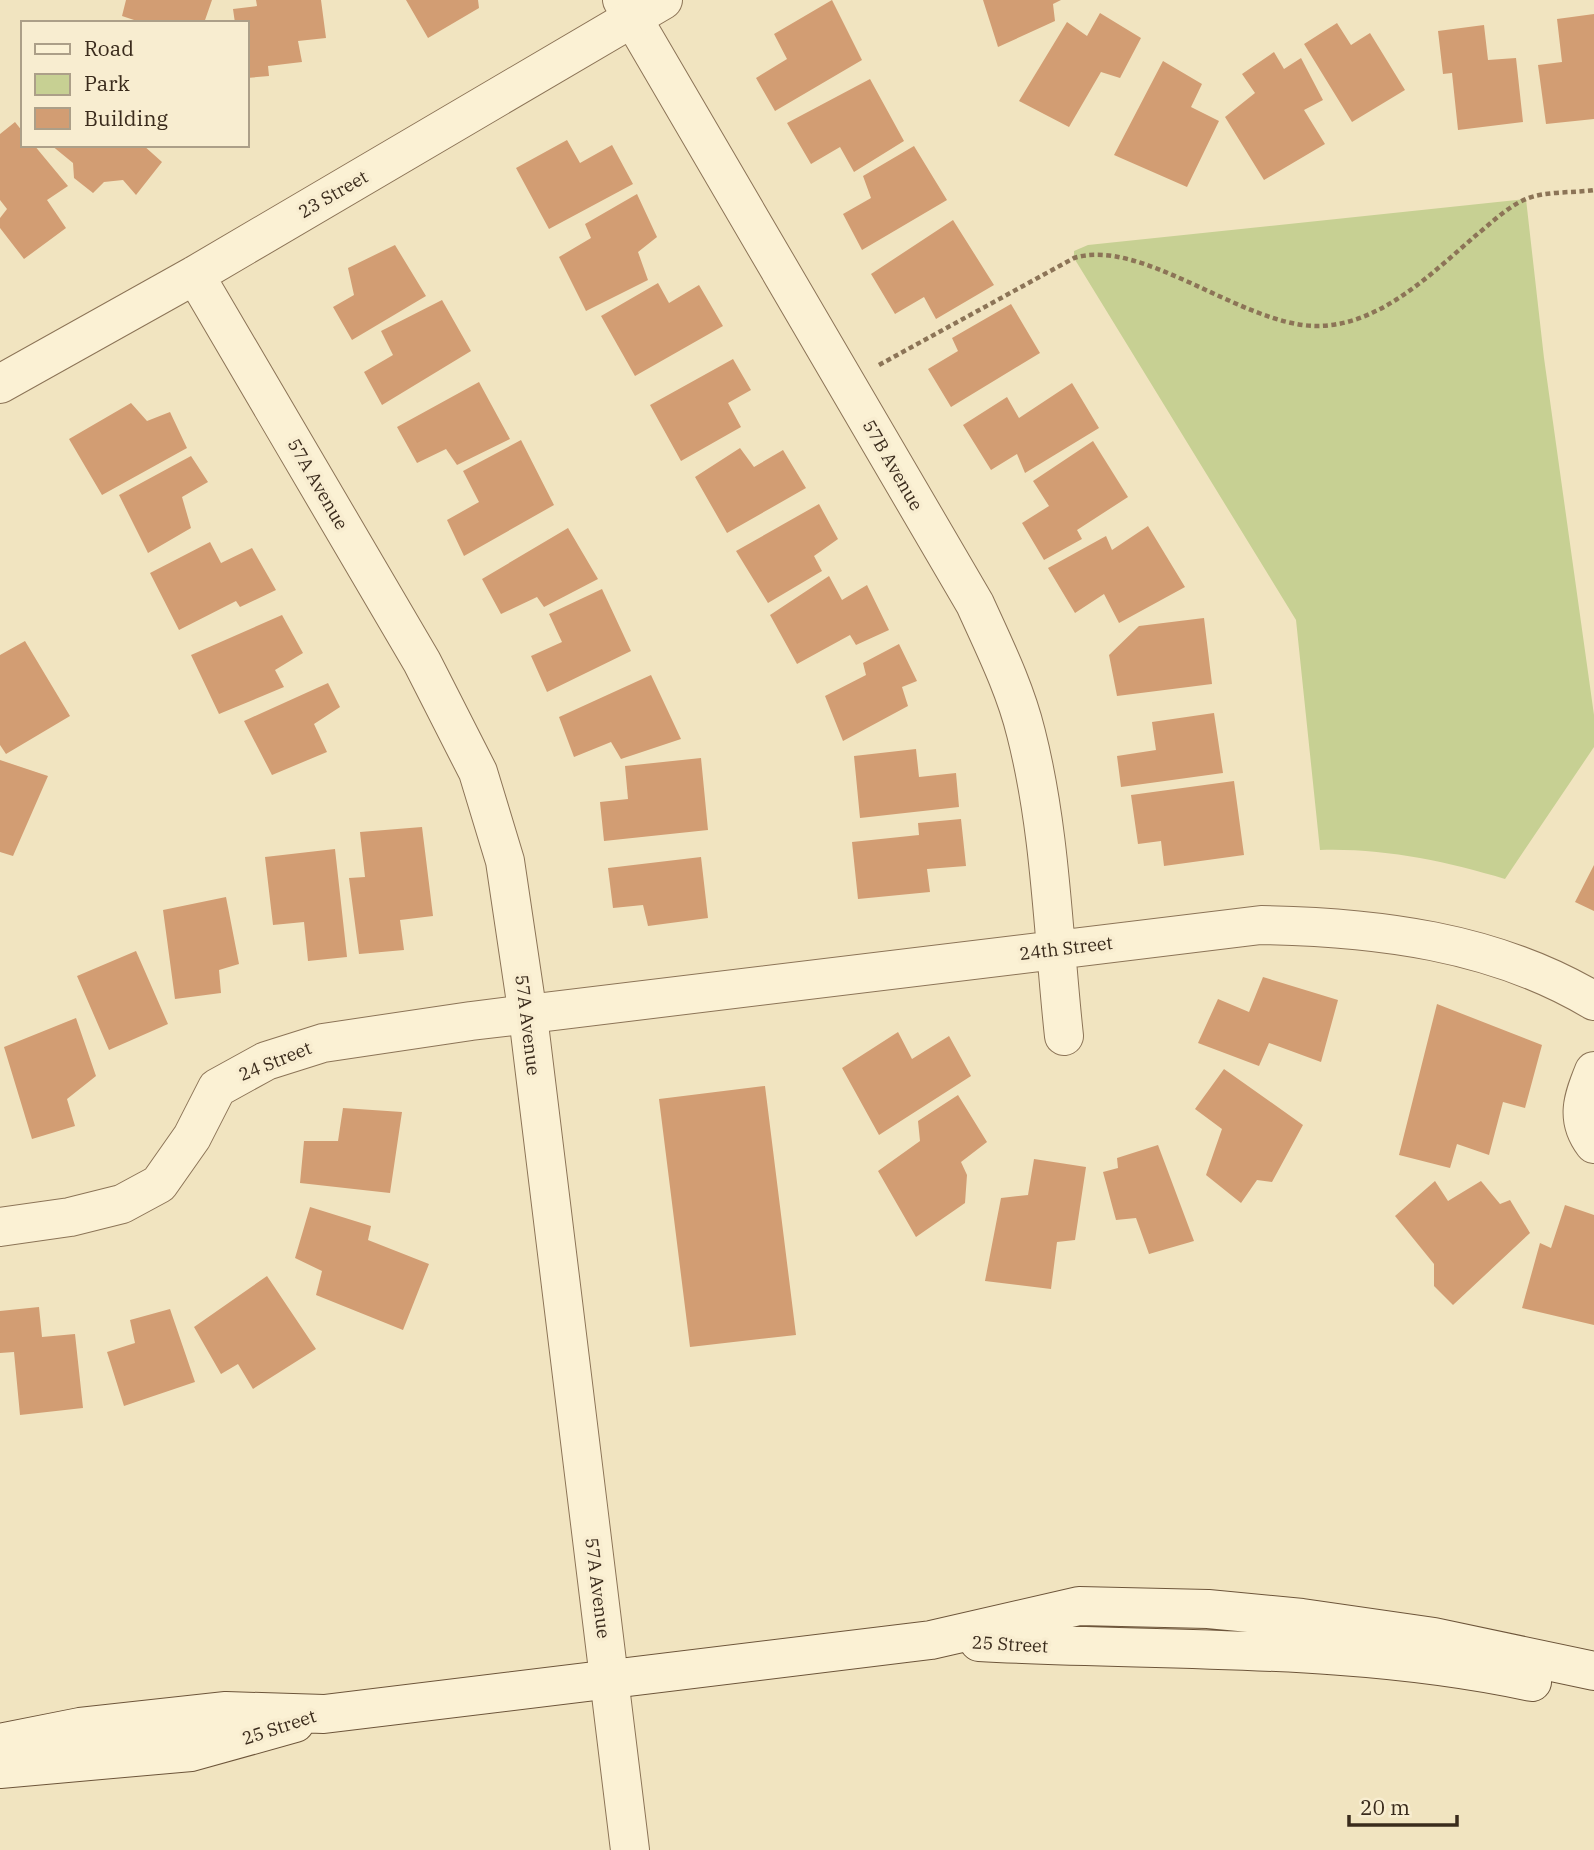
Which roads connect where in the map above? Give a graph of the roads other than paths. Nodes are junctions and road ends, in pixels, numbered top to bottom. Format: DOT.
graph roads {
  1 [pos="639,6"];
  2 [pos="195,275"];
  3 [pos="0,384"];
  4 [pos="1054,949"];
  5 [pos="1594,1001"];
  6 [pos="528,1016"];
  7 [pos="1064,1036"];
  8 [pos="1594,1071"];
  9 [pos="1594,1144"];
  10 [pos="0,1227"];
  11 [pos="932,1640"];
  12 [pos="1594,1671"];
  13 [pos="610,1679"];
  14 [pos="1594,1696"];
  15 [pos="324,1714"];
  16 [pos="0,1744"];
  17 [pos="0,1769"];
  18 [pos="630,1850"];
  1 -- 2 [label="street, 23 Street"];
  1 -- 4 [label="street, 57B Avenue"];
  2 -- 3 [label="street, 23 Street"];
  2 -- 6 [label="street, 57A Avenue"];
  4 -- 5 [label="street, 24th Street"];
  4 -- 6 [label="street, 24th Street"];
  4 -- 7 [label="street, 57B Avenue"];
  6 -- 10 [label="street, 24 Street"];
  6 -- 13 [label="street, 57A Avenue"];
  8 -- 9 [label="street"];
  11 -- 12 [label="street, 25 Street"];
  11 -- 13 [label="street"];
  11 -- 14 [label="street, 25 Street"];
  13 -- 15 [label="street"];
  13 -- 18 [label="street, 57A Avenue"];
  15 -- 16 [label="street, 25 Street"];
  15 -- 17 [label="street, 25 Street"];
}
